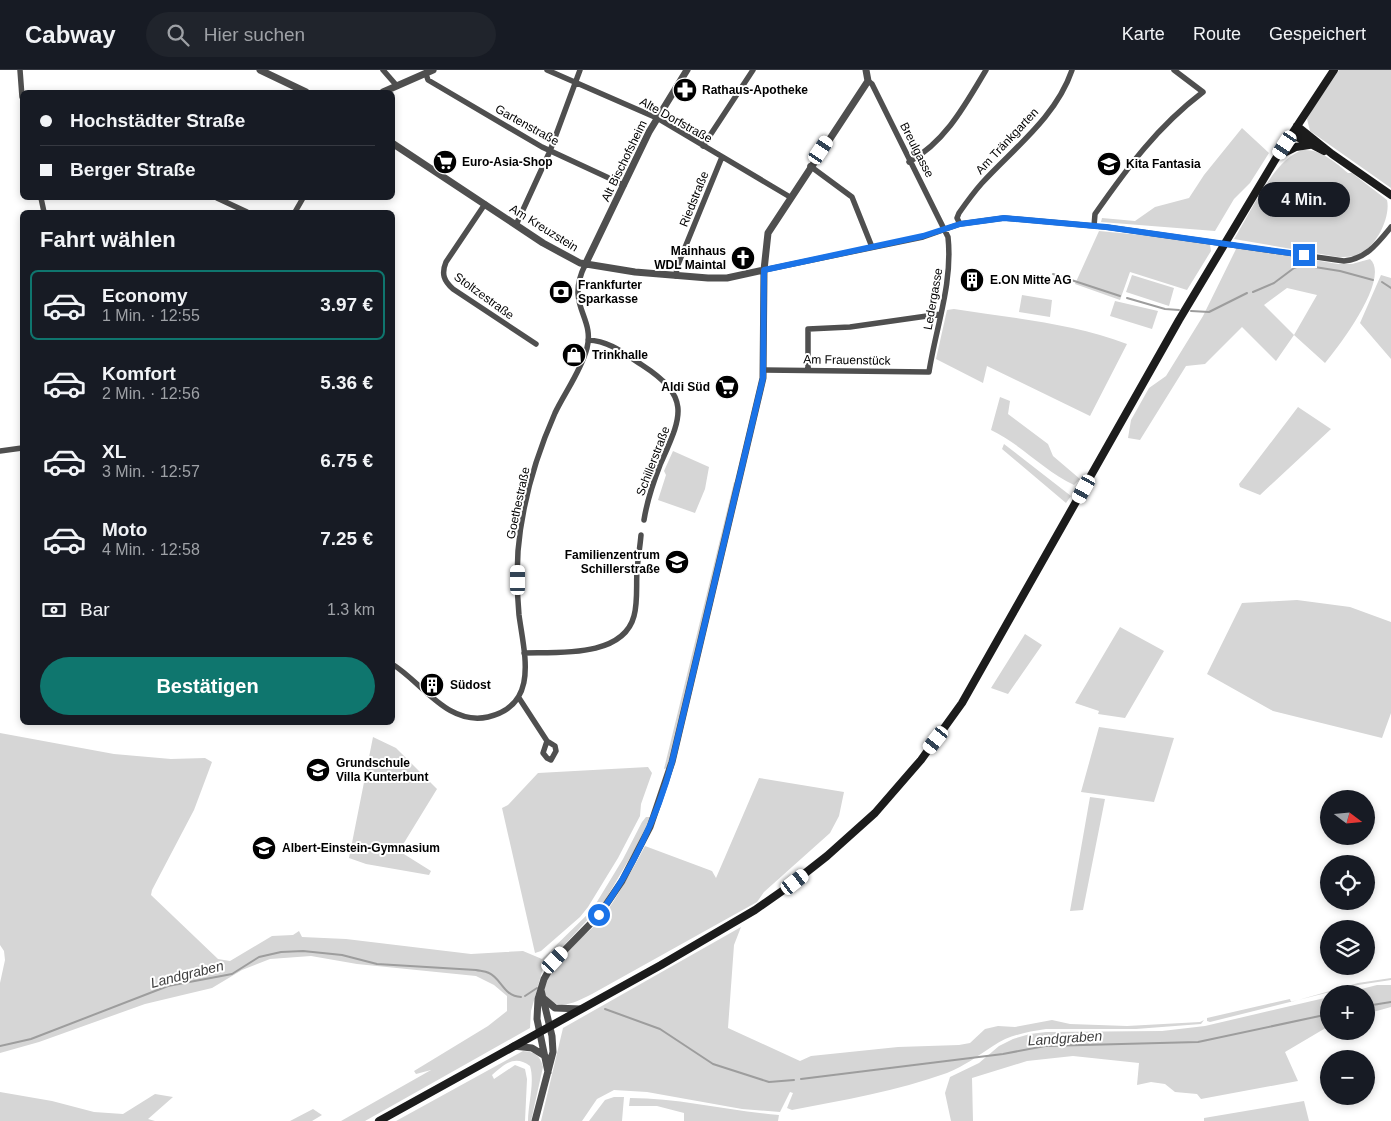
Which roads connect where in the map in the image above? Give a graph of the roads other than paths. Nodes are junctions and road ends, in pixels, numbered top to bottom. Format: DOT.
graph roads {
  1 [pos="20,70"];
  2 [pos="260,70"];
  3 [pos="383,70"];
  4 [pos="433,70"];
  5 [pos="547,70"];
  6 [pos="580,70"];
  7 [pos="687,70"];
  8 [pos="753,70"];
  9 [pos="986,70"];
  10 [pos="1072,70"];
  11 [pos="1174,70"];
  12 [pos="1334,70"];
  13 [pos="426,74"];
  14 [pos="867,76"];
  15 [pos="575,83"];
  16 [pos="397,86"];
  17 [pos="21,90"];
  18 [pos="302,90"];
  19 [pos="388,90"];
  20 [pos="657,118"];
  21 [pos="1298,126"];
  22 [pos="395,145"];
  23 [pos="1310,145"];
  24 [pos="703,146"];
  25 [pos="550,151"];
  26 [pos="1332,154"];
  27 [pos="1278,156"];
  28 [pos="722,157"];
  29 [pos="910,162"];
  30 [pos="810,166"];
  31 [pos="624,185"];
  32 [pos="1391,195"];
  33 [pos="790,197"];
  34 [pos="221,200"];
  35 [pos="485,204"];
  36 [pos="243,210"];
  37 [pos="960,224"];
  38 [pos="516,225"];
  39 [pos="1094,226"];
  40 [pos="1391,227"];
  41 [pos="946,229"];
  42 [pos="872,247"];
  43 [pos="585,264"];
  44 [pos="764,270"];
  45 [pos="676,276"];
  46 [pos="941,314"];
  47 [pos="588,340"];
  48 [pos="536,344"];
  49 [pos="808,369"];
  50 [pos="764,370"];
  51 [pos="930,372"];
  52 [pos="20,448"];
  53 [pos="0,451"];
  54 [pos="644,520"];
  55 [pos="641,535"];
  56 [pos="524,653"];
  57 [pos="395,667"];
  58 [pos="519,698"];
  59 [pos="547,742"];
  60 [pos="541,990"];
  61 [pos="543,998"];
  62 [pos="581,1009"];
  63 [pos="550,1026"];
  64 [pos="539,1032"];
  65 [pos="514,1046"];
  66 [pos="546,1057"];
  67 [pos="548,1072"];
  68 [pos="379,1121"];
  69 [pos="535,1121"];
  1 -- 17 [label="street"];
  2 -- 18 [label="street"];
  3 -- 16 [label="street"];
  4 -- 13 [label="street"];
  5 -- 15 [label="street, Alte Dorfstraße"];
  6 -- 15 [label="street"];
  7 -- 20 [label="street, Alt Bischofsheim"];
  8 -- 24 [label="street"];
  9 -- 29 [label="street"];
  10 -- 37 [label="street, Am Tränkgarten"];
  11 -- 39 [label="street"];
  12 -- 21 [label="main road"];
  13 -- 16 [label="street"];
  13 -- 25 [label="street, Gartenstraße"];
  14 -- 29 [label="street, Breulgasse"];
  14 -- 30 [label="street"];
  15 -- 20 [label="street, Alte Dorfstraße"];
  15 -- 25 [label="street"];
  16 -- 19 [label="street"];
  20 -- 24 [label="street, Alte Dorfstraße"];
  20 -- 31 [label="street, Alt Bischofsheim"];
  21 -- 23 [label="main road"];
  21 -- 26 [label="main road"];
  21 -- 27 [label="main road"];
  22 -- 35 [label="street, Am Kreuzstein"];
  23 -- 26 [label="main road"];
  23 -- 27 [label="main road"];
  24 -- 28 [label="street, Alte Dorfstraße"];
  25 -- 31 [label="street, Gartenstraße"];
  25 -- 38 [label="street"];
  26 -- 32 [label="main road"];
  27 -- 62 [label="main road"];
  28 -- 33 [label="street, Alte Dorfstraße"];
  28 -- 45 [label="street, Riedstraße"];
  29 -- 41 [label="street, Breulgasse"];
  30 -- 33 [label="street"];
  30 -- 42 [label="street"];
  31 -- 43 [label="street, Alt Bischofsheim"];
  33 -- 44 [label="street"];
  34 -- 36 [label="street"];
  35 -- 38 [label="street, Am Kreuzstein"];
  35 -- 48 [label="street, Stoltzestraße"];
  37 -- 39 [label="street"];
  37 -- 41 [label="street"];
  38 -- 43 [label="street, Am Kreuzstein"];
  39 -- 40 [label="street"];
  41 -- 42 [label="street"];
  41 -- 46 [label="street, Ledergasse"];
  42 -- 44 [label="street"];
  43 -- 45 [label="street, Am Kreuzstein"];
  43 -- 47 [label="street, Goethestraße"];
  44 -- 45 [label="street, Am Kreuzstein"];
  44 -- 50 [label="street"];
  46 -- 49 [label="street"];
  46 -- 51 [label="street, Ledergasse"];
  47 -- 54 [label="street, Schillerstraße"];
  47 -- 56 [label="street, Goethestraße"];
  49 -- 50 [label="street, Am Frauenstück"];
  49 -- 51 [label="street, Am Frauenstück"];
  50 -- 60 [label="street"];
  52 -- 53 [label="street"];
  55 -- 56 [label="street"];
  56 -- 58 [label="street, Goethestraße"];
  57 -- 58 [label="street"];
  58 -- 59 [label="street"];
  60 -- 61 [label="street"];
  60 -- 64 [label="street"];
  61 -- 62 [label="street"];
  61 -- 63 [label="street"];
  62 -- 63 [label="main road"];
  63 -- 64 [label="main road"];
  63 -- 67 [label="street"];
  64 -- 65 [label="main road"];
  64 -- 66 [label="street"];
  65 -- 66 [label="street"];
  65 -- 68 [label="main road"];
  66 -- 67 [label="street"];
  67 -- 69 [label="street"];
}
